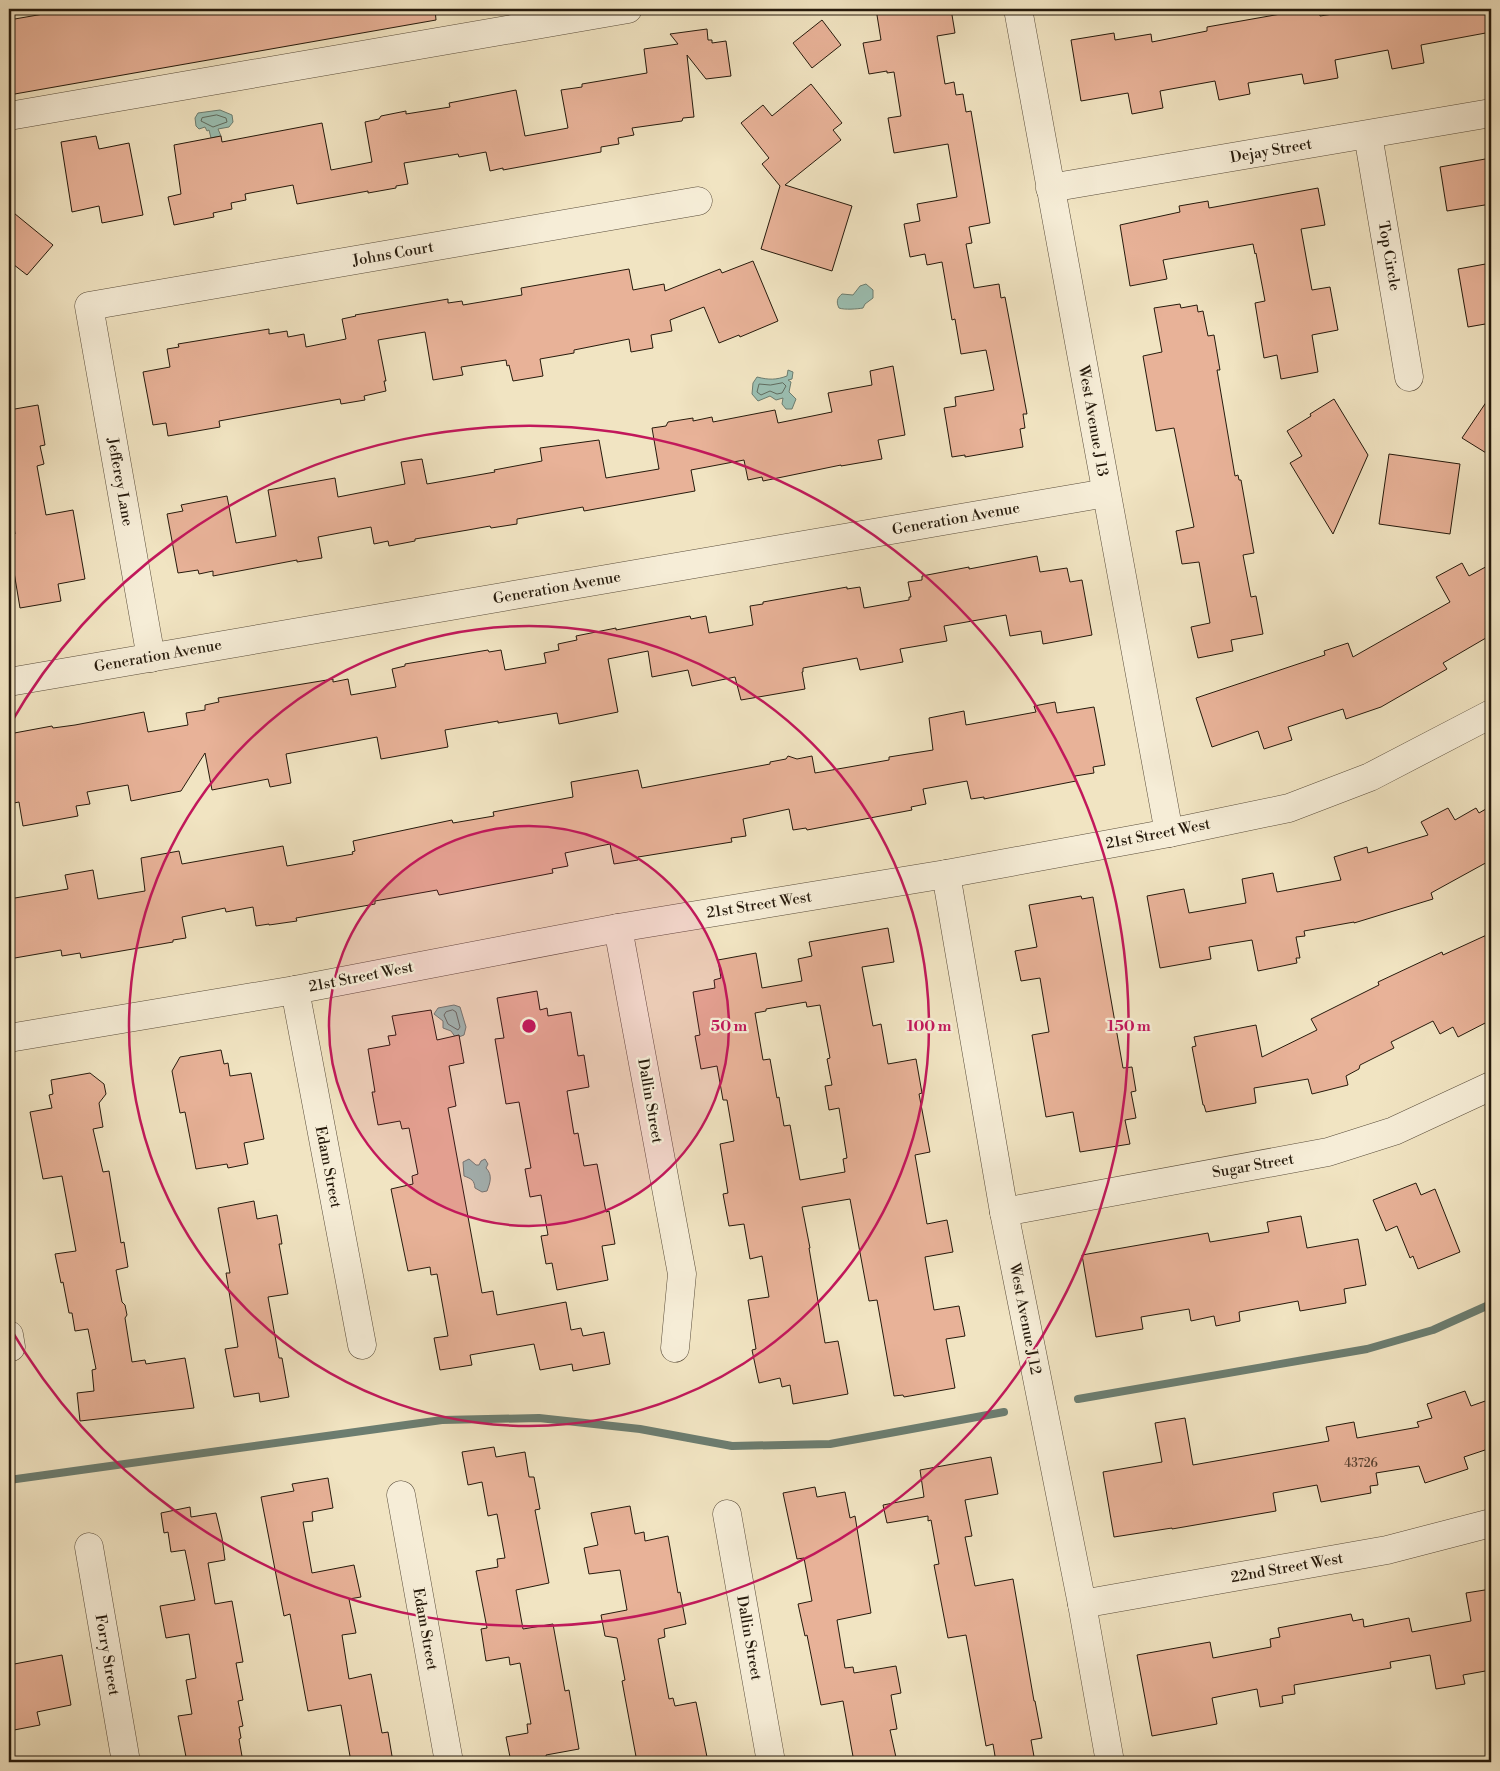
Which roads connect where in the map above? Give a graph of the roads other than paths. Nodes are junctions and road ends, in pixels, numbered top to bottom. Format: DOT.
graph roads {
  1 [pos="628,9"];
  2 [pos="1018,9"];
  3 [pos="1491,113"];
  4 [pos="9,116"];
  5 [pos="1368,135"];
  6 [pos="1050,188"];
  7 [pos="698,201"];
  8 [pos="89,306"];
  9 [pos="1409,377"];
  10 [pos="1106,493"];
  11 [pos="151,658"];
  12 [pos="9,682"];
  13 [pos="1491,714"];
  14 [pos="1169,833"];
  15 [pos="946,874"];
  16 [pos="618,928"];
  17 [pos="295,990"];
  18 [pos="9,1038"];
  19 [pos="1491,1086"];
  20 [pos="1004,1212"];
  21 [pos="362,1345"];
  22 [pos="675,1348"];
  23 [pos="401,1495"];
  24 [pos="727,1514"];
  25 [pos="1491,1524"];
  26 [pos="89,1547"];
  27 [pos="1082,1604"];
  28 [pos="126,1762"];
  29 [pos="449,1762"];
  30 [pos="771,1762"];
  31 [pos="1110,1762"];
  1 -- 4 [label="street"];
  2 -- 6 [label="street, West Avenue J 13"];
  3 -- 5 [label="street, Dejay Street"];
  5 -- 6 [label="street, Dejay Street"];
  5 -- 9 [label="street, Top Circle"];
  6 -- 10 [label="street, West Avenue J 13"];
  7 -- 8 [label="street, Johns Court"];
  8 -- 11 [label="street, Jefferey Lane"];
  10 -- 11 [label="street, Generation Avenue"];
  10 -- 14 [label="street, West Avenue J 13"];
  11 -- 12 [label="street, Generation Avenue"];
  13 -- 14 [label="street, 21st Street West"];
  14 -- 15 [label="street, 21st Street West"];
  15 -- 16 [label="street, 21st Street West"];
  15 -- 20 [label="street, West Avenue J 12"];
  16 -- 17 [label="street, 21st Street West"];
  16 -- 22 [label="street, Dallin Street"];
  17 -- 18 [label="street, 21st Street West"];
  17 -- 21 [label="street, Edam Street"];
  19 -- 20 [label="street, Sugar Street"];
  20 -- 27 [label="street, West Avenue J 12"];
  23 -- 29 [label="street, Edam Street"];
  24 -- 30 [label="street, Dallin Street"];
  25 -- 27 [label="street, 22nd Street West"];
  26 -- 28 [label="street, Forry Street"];
  27 -- 31 [label="street, West Avenue J 12"];
}
